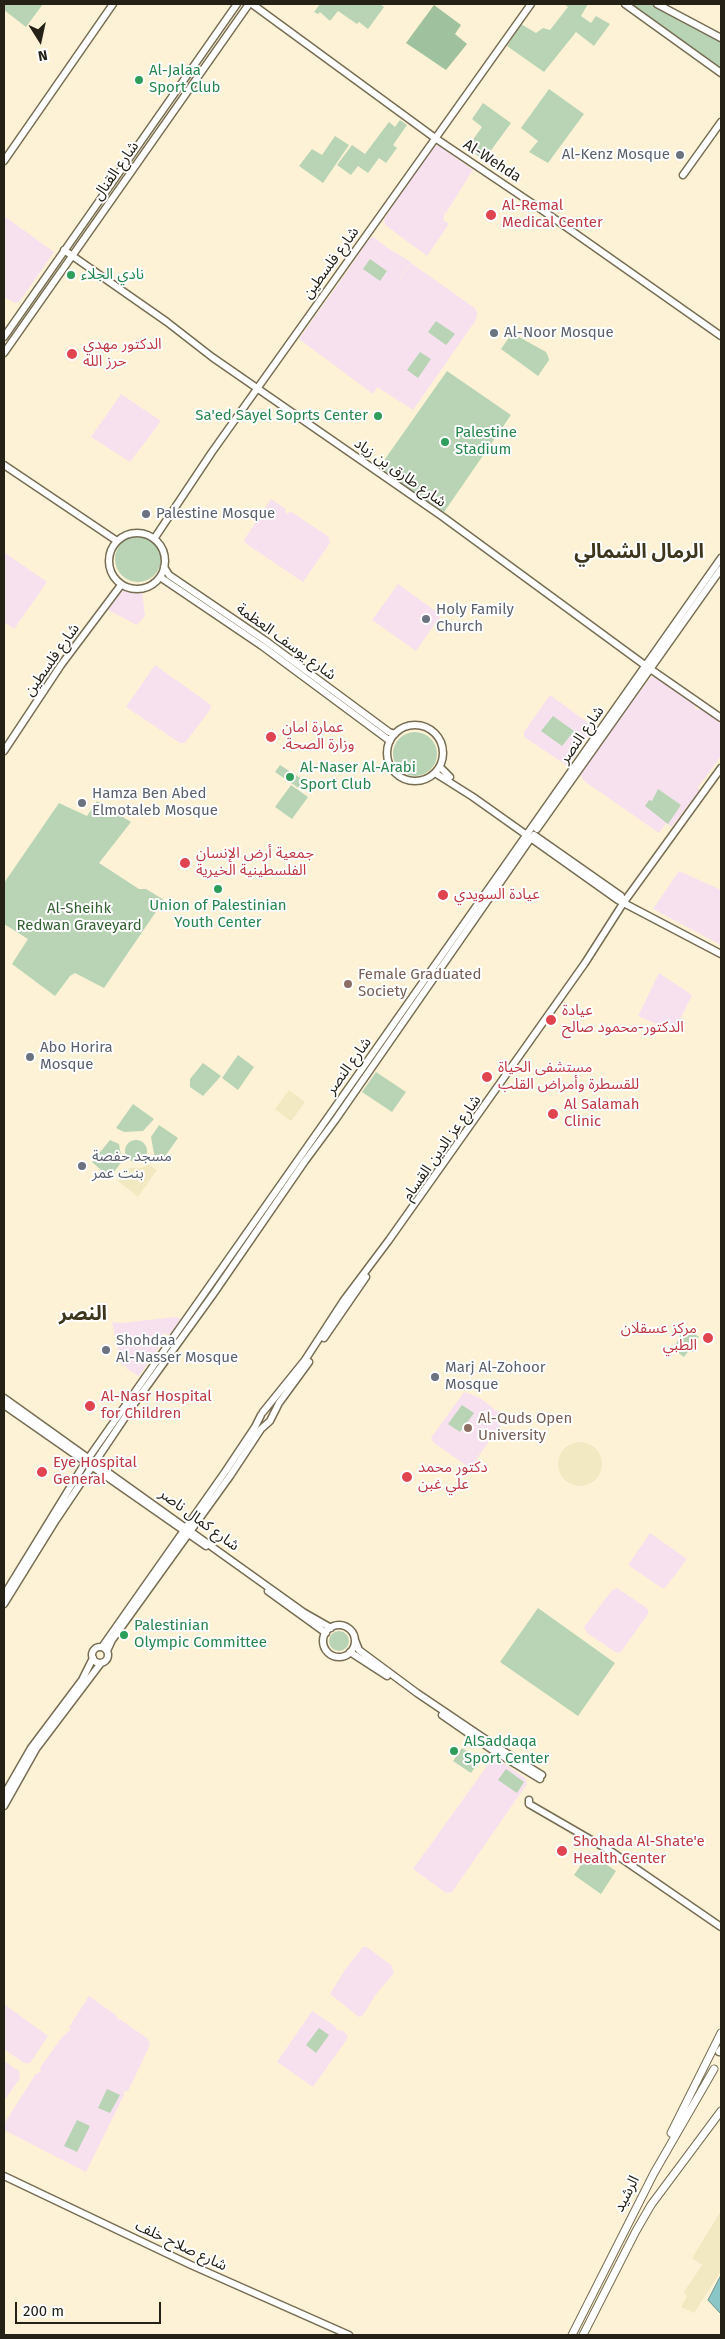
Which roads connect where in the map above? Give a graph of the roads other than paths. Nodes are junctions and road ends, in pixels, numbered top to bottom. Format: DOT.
graph roads {
  1 [pos="114,4"];
  2 [pos="237,4"];
  3 [pos="250,4"];
  4 [pos="531,4"];
  5 [pos="625,4"];
  6 [pos="657,4"];
  7 [pos="721,38"];
  8 [pos="721,72"];
  9 [pos="721,122"];
  10 [pos="435,138"];
  11 [pos="4,161"];
  12 [pos="683,175"];
  13 [pos="64,250"];
  14 [pos="71,255"];
  15 [pos="721,336"];
  16 [pos="4,337"];
  17 [pos="4,353"];
  18 [pos="257,388"];
  19 [pos="4,465"];
  20 [pos="154,539"];
  21 [pos="116,541"];
  22 [pos="721,558"];
  23 [pos="164,567"];
  24 [pos="721,569"];
  25 [pos="160,576"];
  26 [pos="121,585"];
  27 [pos="648,667"];
  28 [pos="721,718"];
  29 [pos="394,734"];
  30 [pos="390,740"];
  31 [pos="4,750"];
  32 [pos="440,767"];
  33 [pos="721,768"];
  34 [pos="435,773"];
  35 [pos="530,835"];
  36 [pos="625,902"];
  37 [pos="721,954"];
  38 [pos="4,1398"];
  39 [pos="4,1405"];
  40 [pos="262,1414"];
  41 [pos="271,1420"];
  42 [pos="90,1462"];
  43 [pos="187,1530"];
  44 [pos="4,1594"];
  45 [pos="4,1604"];
  46 [pos="328,1630"];
  47 [pos="355,1640"];
  48 [pos="104,1649"];
  49 [pos="350,1652"];
  50 [pos="93,1658"];
  51 [pos="101,1663"];
  52 [pos="4,1795"];
  53 [pos="529,1800"];
  54 [pos="4,1806"];
  55 [pos="721,1927"];
  56 [pos="721,2033"];
  57 [pos="714,2069"];
  58 [pos="721,2111"];
  59 [pos="664,2155"];
  60 [pos="4,2176"];
  61 [pos="349,2335"];
  62 [pos="572,2335"];
  63 [pos="583,2335"];
  1 -- 11 [label="main road"];
  2 -- 13 [label="main road, شارع القنال"];
  3 -- 10 [label="main road, Al-Wehda"];
  3 -- 14 [label="main road, شارع القنال"];
  4 -- 10 [label="main road, شارع فلسطين"];
  5 -- 8 [label="main road"];
  6 -- 7 [label="main road"];
  9 -- 12 [label="main road"];
  10 -- 15 [label="main road, Al-Wehda"];
  10 -- 18 [label="main road, شارع فلسطين"];
  13 -- 14 [label="main road, شارع طارق بن زياد"];
  13 -- 16 [label="main road, شارع القنال"];
  14 -- 17 [label="main road, شارع القنال"];
  14 -- 18 [label="main road, شارع طارق بن زياد"];
  18 -- 20 [label="main road, شارع فلسطين"];
  18 -- 27 [label="main road, شارع طارق بن زياد"];
  19 -- 21 [label="main road"];
  20 -- 21 [label="main road"];
  20 -- 23 [label="main road"];
  21 -- 26 [label="main road"];
  22 -- 27 [label="main road, شارع النصر"];
  23 -- 25 [label="main road"];
  23 -- 29 [label="main road, شارع يوسف العظمة"];
  24 -- 27 [label="main road, شارع النصر"];
  25 -- 26 [label="main road"];
  25 -- 30 [label="main road, شارع يوسف العظمة"];
  26 -- 31 [label="main road, شارع فلسطين"];
  27 -- 28 [label="main road, شارع طارق بن زياد"];
  27 -- 35 [label="main road, شارع النصر"];
  29 -- 30 [label="main road"];
  29 -- 32 [label="main road"];
  30 -- 34 [label="main road"];
  32 -- 34 [label="main road"];
  32 -- 35 [label="main road"];
  33 -- 36 [label="main road, شارع عز الدين القسام"];
  34 -- 35 [label="main road"];
  35 -- 36 [label="main road"];
  35 -- 42 [label="main road, شارع النصر"];
  36 -- 37 [label="main road"];
  36 -- 40 [label="main road, شارع عز الدين القسام"];
  36 -- 41 [label="main road, شارع عز الدين القسام"];
  38 -- 42 [label="main road, شارع كمال ناصر"];
  39 -- 42 [label="main road, شارع كمال ناصر"];
  40 -- 41 [label="main road"];
  40 -- 43 [label="main road, شارع عز الدين القسام"];
  41 -- 43 [label="main road, شارع عز الدين القسام"];
  42 -- 43 [label="main road, شارع كمال ناصر"];
  42 -- 44 [label="main road, شارع النصر"];
  42 -- 45 [label="main road, شارع النصر"];
  43 -- 46 [label="main road, شارع كمال ناصر"];
  43 -- 48 [label="main road, شارع عز الدين القسام"];
  43 -- 48 [label="main road, شارع عز الدين القسام"];
  46 -- 47 [label="main road"];
  46 -- 49 [label="main road"];
  47 -- 49 [label="main road"];
  47 -- 49 [label="main road"];
  48 -- 50 [label="main road, شارع عز الدين القسام"];
  48 -- 51 [label="main road, شارع عز الدين القسام"];
  50 -- 51 [label="main road"];
  50 -- 52 [label="main road, شارع عز الدين القسام"];
  51 -- 54 [label="main road, شارع عز الدين القسام"];
  53 -- 55 [label="main road"];
  56 -- 59 [label="main road"];
  57 -- 59 [label="main road, الرشيد"];
  58 -- 63 [label="main road, الرشيد"];
  59 -- 62 [label="main road, الرشيد"];
  60 -- 61 [label="main road, شارع صلاح خلف"];
}
